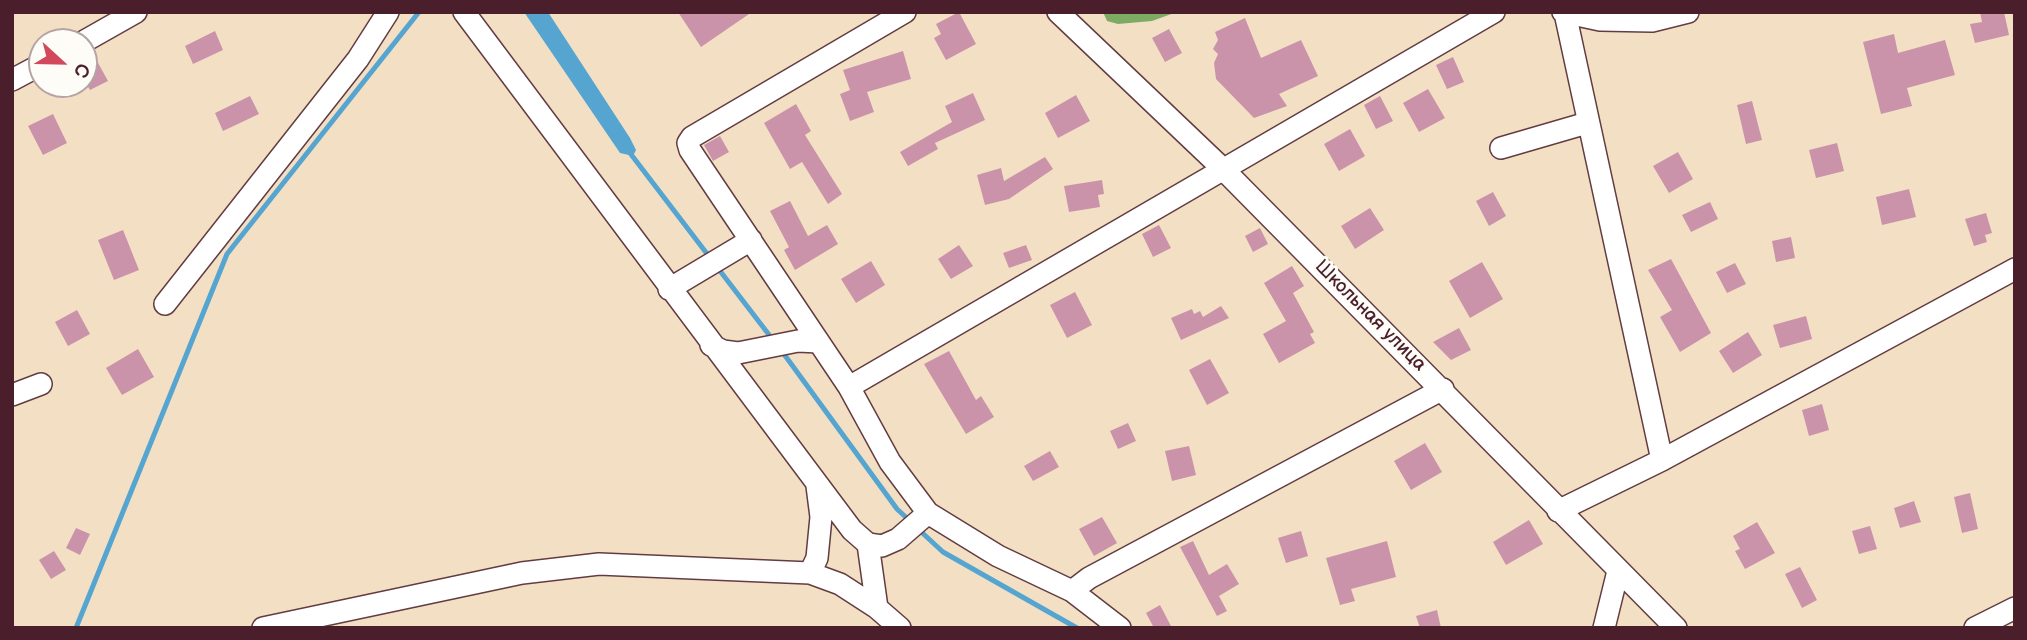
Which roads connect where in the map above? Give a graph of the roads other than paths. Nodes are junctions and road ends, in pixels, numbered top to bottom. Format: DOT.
graph roads {
  1 [pos="136,12"];
  2 [pos="388,12"];
  3 [pos="464,12"];
  4 [pos="905,12"];
  5 [pos="1058,12"];
  6 [pos="1494,12"];
  7 [pos="1688,12"];
  8 [pos="1564,13"];
  9 [pos="98,34"];
  10 [pos="28,71"];
  11 [pos="12,80"];
  12 [pos="1587,123"];
  13 [pos="1501,148"];
  14 [pos="1223,169"];
  15 [pos="751,240"];
  16 [pos="2015,269"];
  17 [pos="669,289"];
  18 [pos="165,304"];
  19 [pos="819,342"];
  20 [pos="711,345"];
  21 [pos="41,384"];
  22 [pos="849,387"];
  23 [pos="1443,389"];
  24 [pos="12,395"];
  25 [pos="1662,460"];
  26 [pos="816,483"];
  27 [pos="1558,511"];
  28 [pos="928,513"];
  29 [pos="868,544"];
  30 [pos="1618,571"];
  31 [pos="810,573"];
  32 [pos="1072,591"];
  33 [pos="877,608"];
  34 [pos="2015,608"];
  35 [pos="264,628"];
  36 [pos="900,628"];
  37 [pos="1120,628"];
  38 [pos="1604,628"];
  39 [pos="1676,628"];
  40 [pos="1975,628"];
  1 -- 9 [label="street"];
  2 -- 18 [label="street"];
  3 -- 17 [label="street"];
  4 -- 15 [label="street"];
  5 -- 14 [label="street, Школьная улица"];
  6 -- 14 [label="street"];
  7 -- 8 [label="street"];
  8 -- 12 [label="street"];
  10 -- 11 [label="street"];
  12 -- 13 [label="street"];
  12 -- 25 [label="street"];
  14 -- 22 [label="street"];
  14 -- 23 [label="street, Школьная улица"];
  15 -- 17 [label="street"];
  15 -- 19 [label="street"];
  16 -- 25 [label="street"];
  17 -- 20 [label="street"];
  19 -- 20 [label="street"];
  19 -- 22 [label="street"];
  20 -- 26 [label="street"];
  21 -- 24 [label="street"];
  22 -- 28 [label="street"];
  23 -- 27 [label="street, Школьная улица"];
  23 -- 32 [label="street"];
  25 -- 27 [label="street"];
  26 -- 29 [label="street"];
  26 -- 31 [label="street"];
  27 -- 30 [label="street, Школьная улица"];
  28 -- 29 [label="street"];
  28 -- 32 [label="street"];
  29 -- 33 [label="street"];
  30 -- 38 [label="street"];
  30 -- 39 [label="street, Школьная улица"];
  31 -- 33 [label="street"];
  31 -- 35 [label="street"];
  32 -- 37 [label="street"];
  33 -- 36 [label="street"];
  34 -- 40 [label="street"];
}
